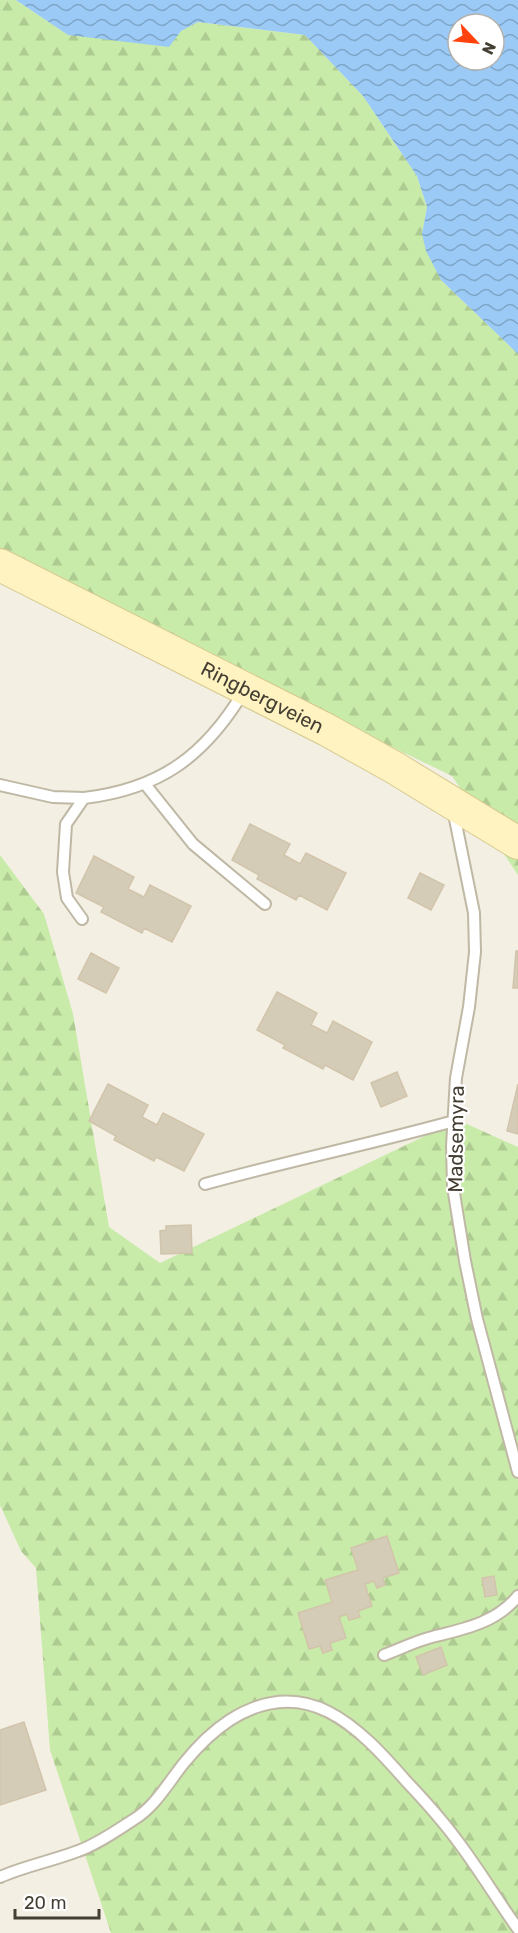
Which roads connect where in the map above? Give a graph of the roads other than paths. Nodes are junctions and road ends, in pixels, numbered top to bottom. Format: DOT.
graph roads {
  1 [pos="0,565"];
  2 [pos="246,688"];
  3 [pos="145,784"];
  4 [pos="0,785"];
  5 [pos="84,798"];
  6 [pos="452,803"];
  7 [pos="518,843"];
  8 [pos="265,904"];
  9 [pos="82,919"];
  10 [pos="454,1121"];
  11 [pos="205,1184"];
  12 [pos="518,1472"];
  13 [pos="518,1596"];
  14 [pos="384,1655"];
  15 [pos="0,1877"];
  16 [pos="518,1929"];
  1 -- 2 [label="main road, Ringbergveien"];
  2 -- 3 [label="lane"];
  2 -- 6 [label="main road, Ringbergveien"];
  3 -- 5 [label="lane"];
  3 -- 8 [label="lane"];
  4 -- 5 [label="lane"];
  5 -- 9 [label="lane"];
  6 -- 7 [label="main road, Ringbergveien"];
  6 -- 10 [label="lane, Madsemyra"];
  10 -- 11 [label="lane"];
  10 -- 12 [label="lane, Madsemyra"];
  13 -- 14 [label="lane"];
  15 -- 16 [label="lane"];
}
